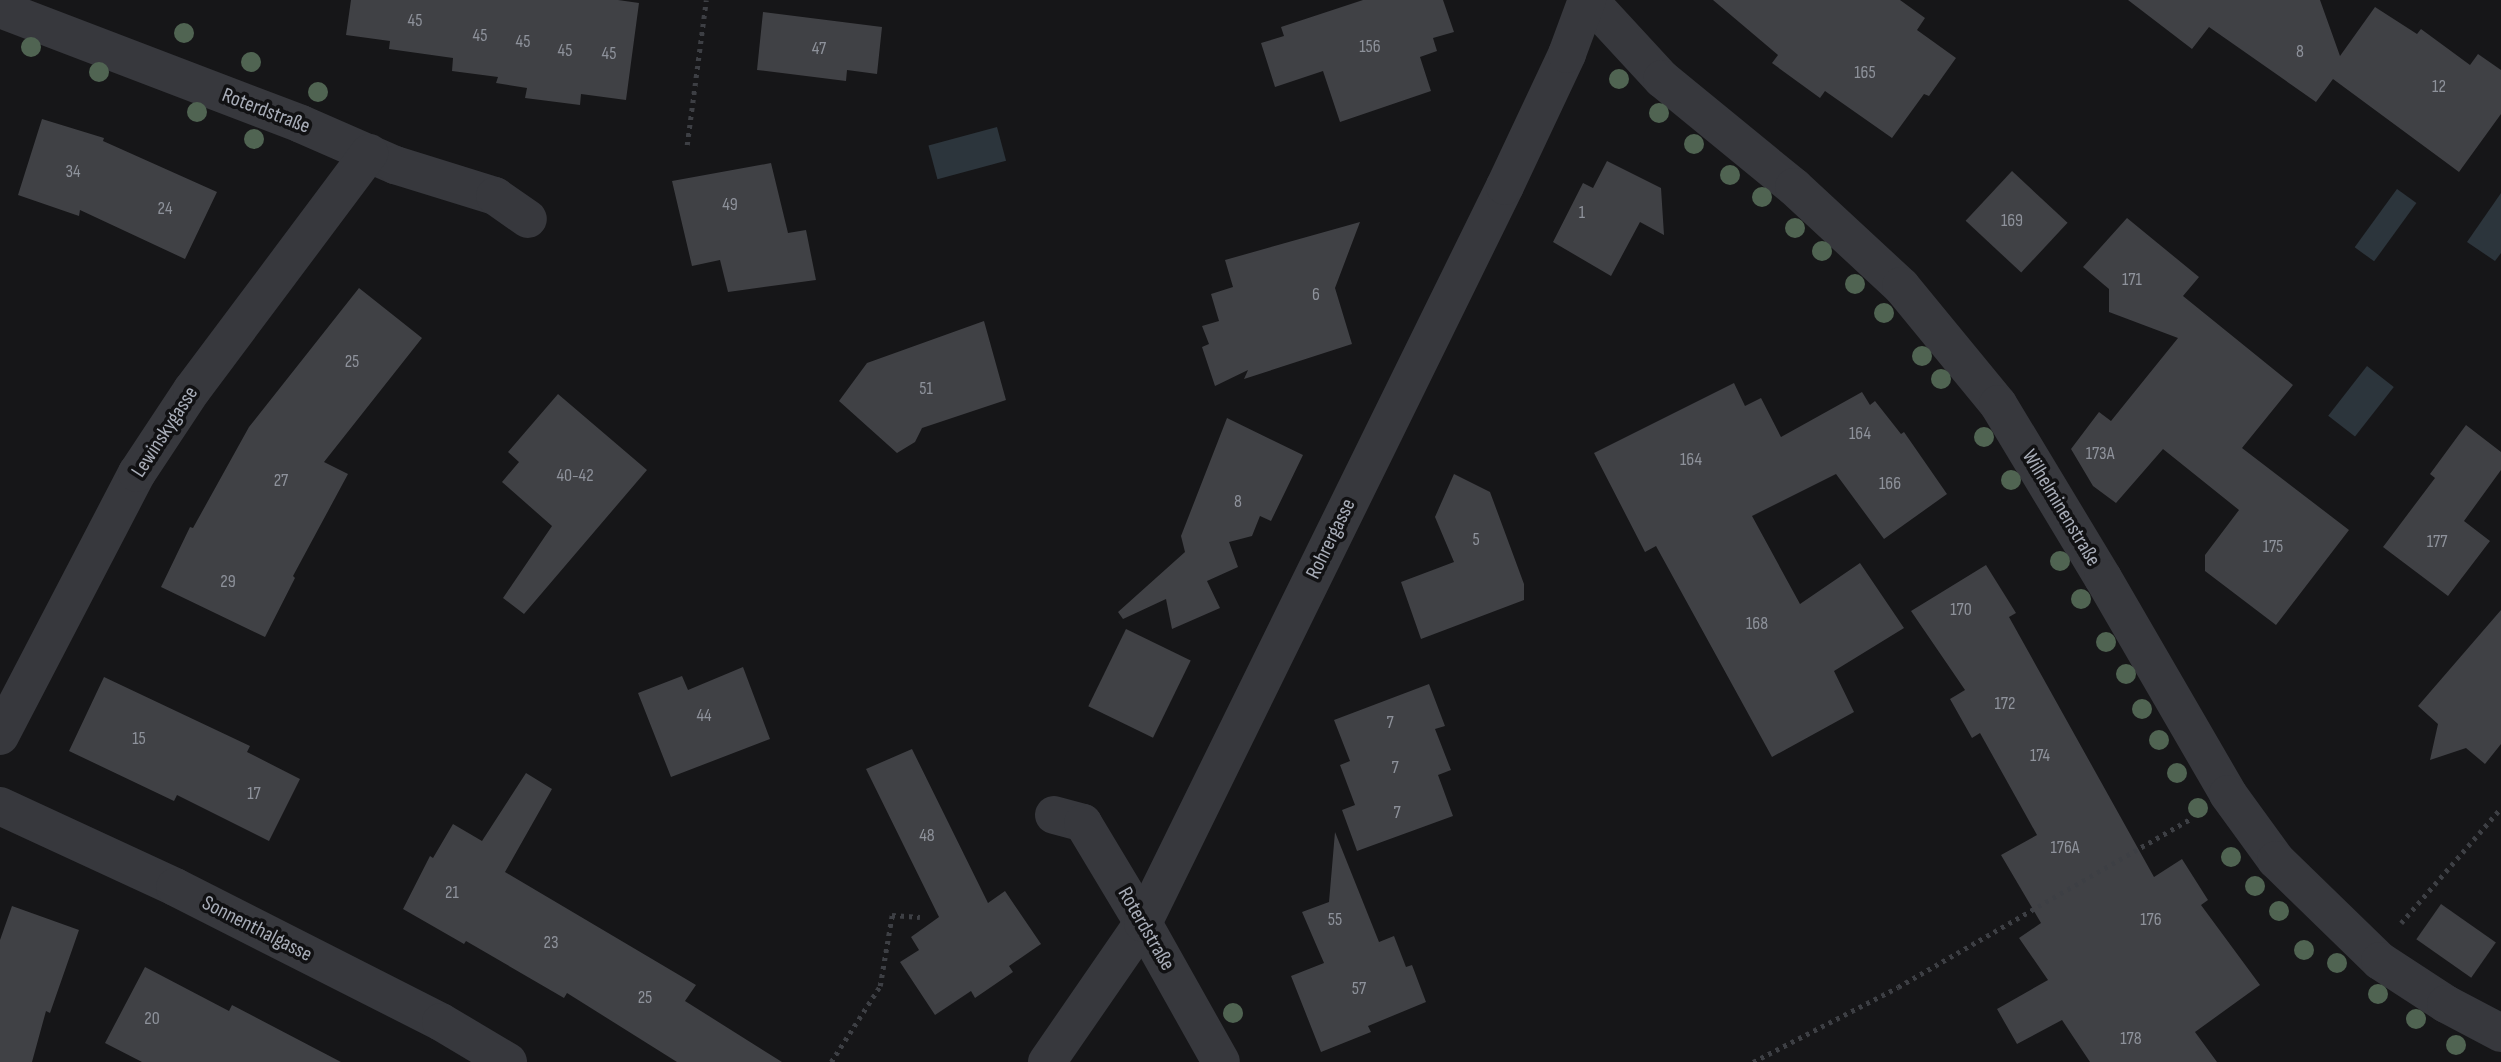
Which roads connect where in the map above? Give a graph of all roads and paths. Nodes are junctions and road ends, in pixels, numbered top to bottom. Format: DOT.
graph roads {
  1 [pos="706,0"];
  2 [pos="1588,0"];
  3 [pos="0,9"];
  4 [pos="687,145"];
  5 [pos="369,153"];
  6 [pos="528,219"];
  7 [pos="0,736"];
  8 [pos="2228,794"];
  9 [pos="0,806"];
  10 [pos="2501,808"];
  11 [pos="1054,815"];
  12 [pos="920,917"];
  13 [pos="1143,923"];
  14 [pos="2399,925"];
  15 [pos="2501,1032"];
  16 [pos="508,1062"];
  17 [pos="831,1062"];
  18 [pos="1047,1062"];
  19 [pos="1221,1062"];
  20 [pos="1753,1062"];
  1 -- 4 [label="path"];
  2 -- 8 [label="street, Wilhelminenstraße"];
  2 -- 13 [label="street, Rohrergasse"];
  3 -- 5 [label="street, Roterdstraße"];
  5 -- 6 [label="street, Roterdstraße"];
  5 -- 7 [label="street, Lewinskygasse"];
  8 -- 15 [label="street, Wilhelminenstraße"];
  8 -- 20 [label="path"];
  9 -- 16 [label="street, Sonnenthalgasse"];
  10 -- 14 [label="path"];
  11 -- 13 [label="street, Roterdstraße"];
  12 -- 17 [label="path"];
  13 -- 18 [label="street, Rohrergasse"];
  13 -- 19 [label="street, Roterdstraße"];
}
